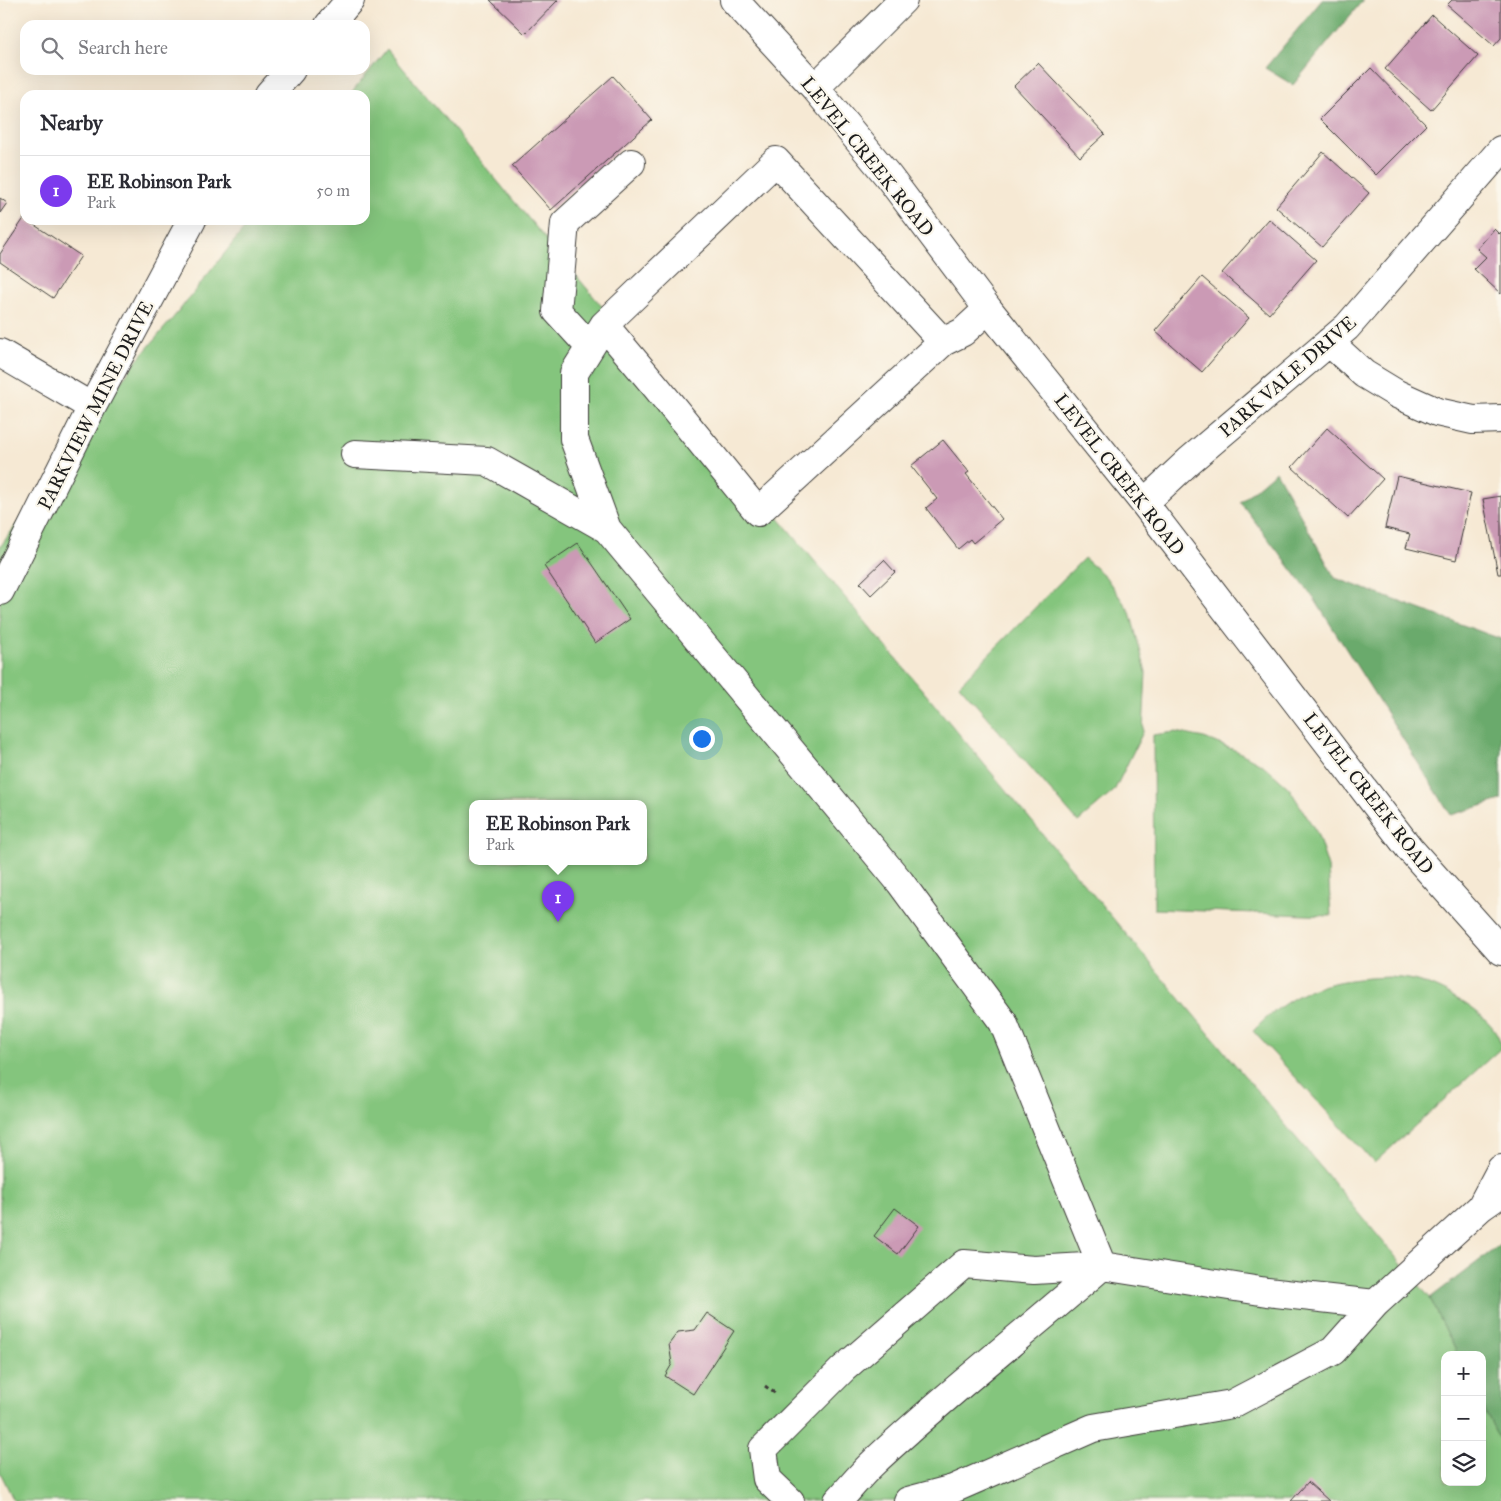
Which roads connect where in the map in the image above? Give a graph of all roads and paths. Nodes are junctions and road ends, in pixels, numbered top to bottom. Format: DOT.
graph roads {
  1 [pos="350,0"];
  2 [pos="734,0"];
  3 [pos="904,0"];
  4 [pos="333,20"];
  5 [pos="287,75"];
  6 [pos="815,88"];
  7 [pos="273,90"];
  8 [pos="1501,150"];
  9 [pos="631,163"];
  10 [pos="189,225"];
  11 [pos="988,310"];
  12 [pos="597,336"];
  13 [pos="943,342"];
  14 [pos="1329,342"];
  15 [pos="0,353"];
  16 [pos="92,407"];
  17 [pos="1501,420"];
  18 [pos="355,454"];
  19 [pos="1144,503"];
  20 [pos="607,529"];
  21 [pos="0,591"];
  22 [pos="1501,951"];
  23 [pos="1501,1169"];
  24 [pos="1491,1200"];
  25 [pos="1102,1266"];
  26 [pos="1375,1304"];
  27 [pos="790,1501"];
  28 [pos="838,1501"];
  29 [pos="908,1501"];
  1 -- 4 [label="street"];
  2 -- 6 [label="street, LEVEL CREEK ROAD"];
  3 -- 6 [label="street"];
  5 -- 7 [label="street"];
  6 -- 11 [label="street, LEVEL CREEK ROAD"];
  8 -- 14 [label="street, PARK VALE DRIVE"];
  9 -- 12 [label="street"];
  10 -- 16 [label="street, PARKVIEW MINE DRIVE"];
  11 -- 13 [label="street"];
  11 -- 19 [label="street, LEVEL CREEK ROAD"];
  12 -- 13 [label="street"];
  12 -- 13 [label="street"];
  12 -- 20 [label="street"];
  14 -- 17 [label="street"];
  14 -- 19 [label="street, PARK VALE DRIVE"];
  15 -- 16 [label="street"];
  16 -- 21 [label="street, PARKVIEW MINE DRIVE"];
  18 -- 20 [label="street"];
  19 -- 22 [label="street, LEVEL CREEK ROAD"];
  20 -- 25 [label="street"];
  23 -- 24 [label="street"];
  24 -- 26 [label="street"];
  25 -- 26 [label="street"];
  25 -- 27 [label="street"];
  25 -- 28 [label="street"];
  26 -- 29 [label="street"];
}
